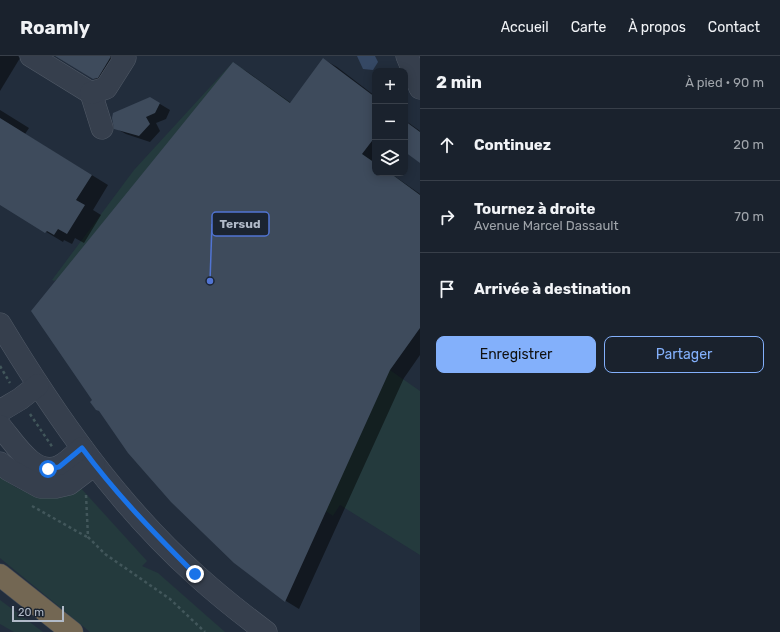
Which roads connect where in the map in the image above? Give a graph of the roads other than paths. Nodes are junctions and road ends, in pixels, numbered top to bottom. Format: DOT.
graph roads {
  1 [pos="30,56"];
  2 [pos="122,56"];
  3 [pos="91,93"];
  4 [pos="102,128"];
  5 [pos="0,324"];
  6 [pos="38,385"];
  7 [pos="0,411"];
  8 [pos="0,426"];
  9 [pos="88,456"];
  10 [pos="0,463"];
  11 [pos="0,575"];
  12 [pos="72,632"];
  13 [pos="266,632"];
  1 -- 3 [label="street"];
  2 -- 3 [label="street"];
  3 -- 4 [label="street"];
  5 -- 6 [label="street"];
  6 -- 7 [label="street"];
  6 -- 9 [label="street"];
  8 -- 9 [label="street"];
  9 -- 10 [label="street"];
  9 -- 13 [label="street"];
  11 -- 12 [label="highway"];
}
